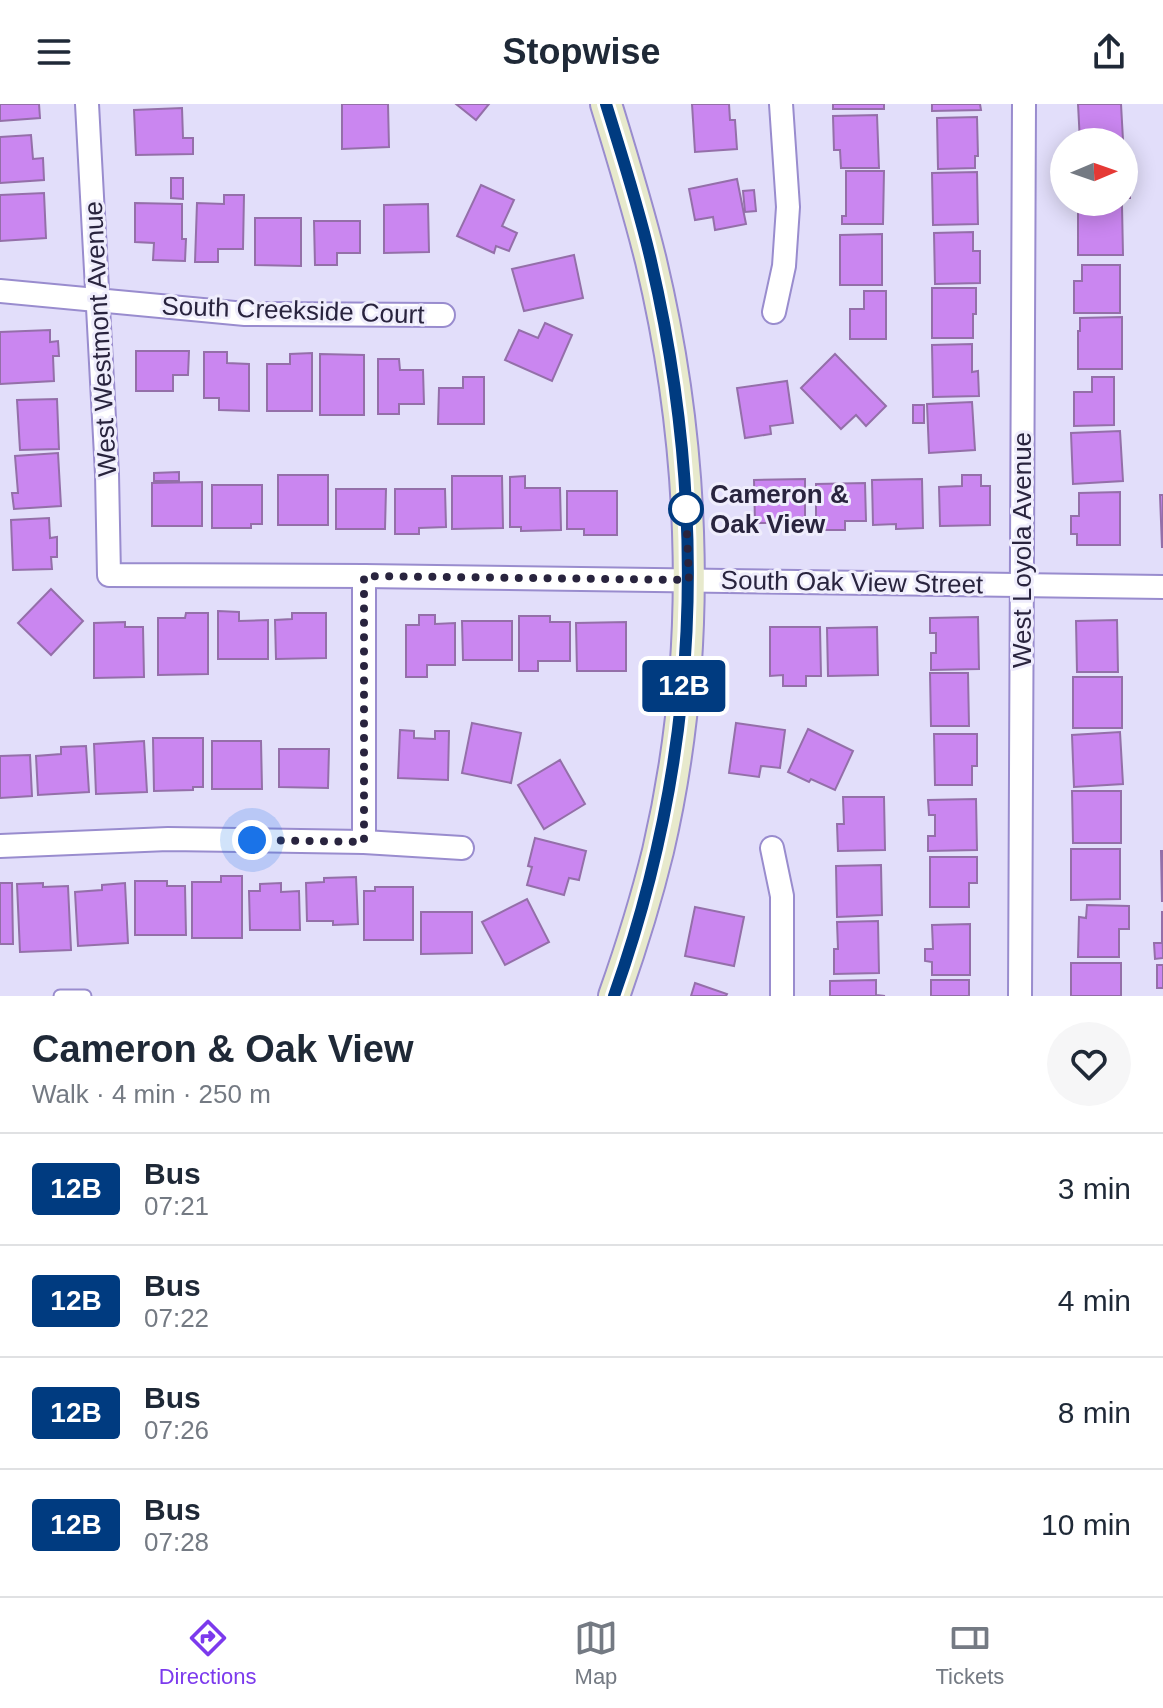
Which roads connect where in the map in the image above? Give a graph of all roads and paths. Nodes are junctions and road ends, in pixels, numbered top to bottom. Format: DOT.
graph roads {
  1 [pos="87,104"];
  2 [pos="606,104"];
  3 [pos="781,104"];
  4 [pos="1024,104"];
  5 [pos="0,291"];
  6 [pos="98,301"];
  7 [pos="774,312"];
  8 [pos="443,315"];
  9 [pos="109,575"];
  10 [pos="364,576"];
  11 [pos="689,580"];
  12 [pos="1022,585"];
  13 [pos="1163,587"];
  14 [pos="364,842"];
  15 [pos="0,846"];
  16 [pos="462,848"];
  17 [pos="772,848"];
  18 [pos="60,996"];
  19 [pos="85,996"];
  20 [pos="614,996"];
  21 [pos="782,996"];
  22 [pos="1020,996"];
  1 -- 6 [label="street, West Westmont Avenue"];
  2 -- 11 [label="street"];
  3 -- 7 [label="street"];
  4 -- 12 [label="street, West Loyola Avenue"];
  5 -- 6 [label="street, South Creekside Court"];
  6 -- 8 [label="street, South Creekside Court"];
  6 -- 9 [label="street, West Westmont Avenue"];
  9 -- 10 [label="street, South Oak View Street"];
  10 -- 11 [label="street, South Oak View Street"];
  10 -- 14 [label="street"];
  11 -- 12 [label="street, South Oak View Street"];
  11 -- 20 [label="street"];
  12 -- 13 [label="street, South Oak View Street"];
  12 -- 22 [label="street, West Loyola Avenue"];
  14 -- 15 [label="street"];
  14 -- 16 [label="street"];
  17 -- 21 [label="street"];
  18 -- 19 [label="lane"];
}
